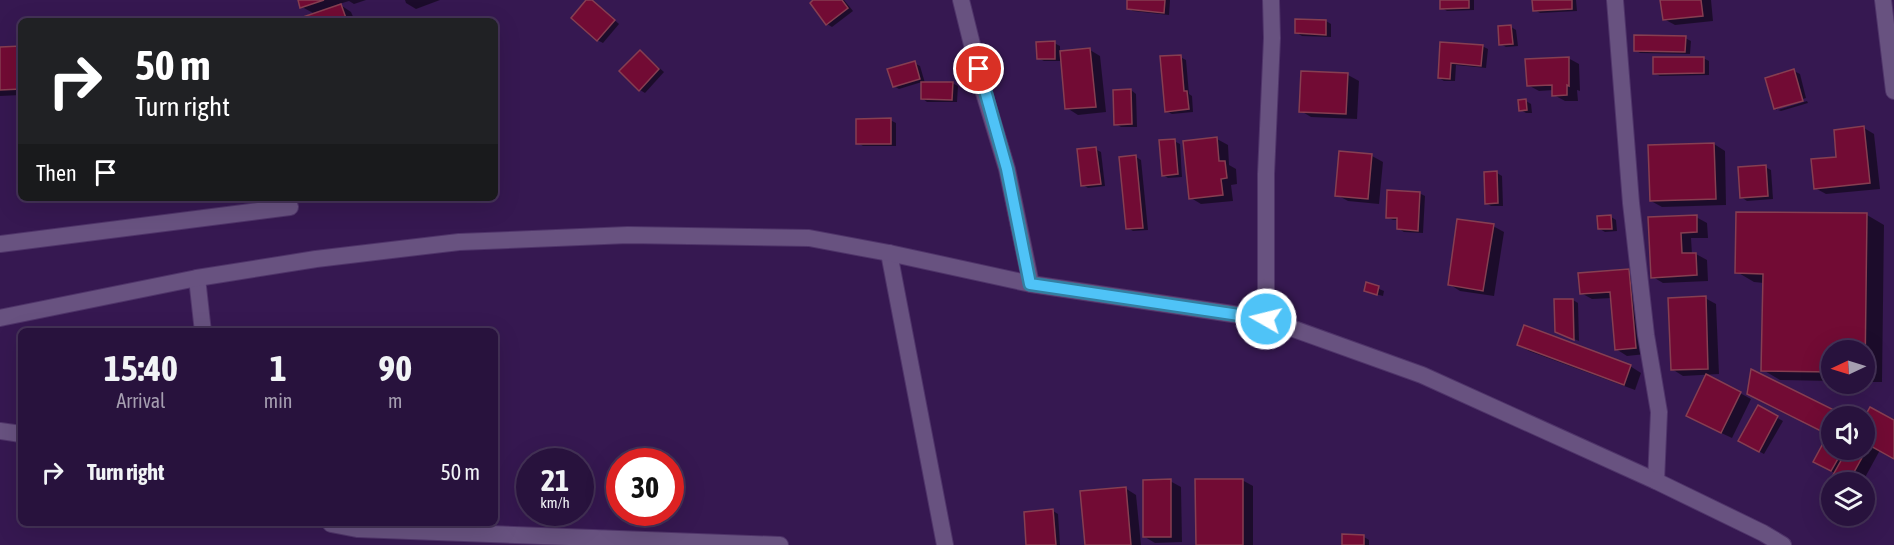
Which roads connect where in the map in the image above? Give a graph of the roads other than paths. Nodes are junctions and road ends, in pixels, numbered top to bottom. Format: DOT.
graph roads {
  1 [pos="961,0"];
  2 [pos="1271,0"];
  3 [pos="1615,0"];
  4 [pos="1883,0"];
  5 [pos="1894,91"];
  6 [pos="290,207"];
  7 [pos="0,244"];
  8 [pos="889,253"];
  9 [pos="197,278"];
  10 [pos="1030,284"];
  11 [pos="0,318"];
  12 [pos="1266,319"];
  13 [pos="203,328"];
  14 [pos="0,431"];
  15 [pos="18,434"];
  16 [pos="1656,481"];
  17 [pos="341,526"];
  18 [pos="780,545"];
  19 [pos="945,545"];
  20 [pos="1783,545"];
  1 -- 10 [label="street"];
  2 -- 12 [label="street"];
  3 -- 16 [label="street"];
  4 -- 5 [label="street"];
  6 -- 7 [label="street"];
  8 -- 9 [label="street"];
  8 -- 10 [label="street"];
  8 -- 19 [label="street"];
  9 -- 11 [label="street"];
  9 -- 13 [label="street"];
  10 -- 12 [label="street"];
  12 -- 16 [label="street"];
  14 -- 15 [label="street"];
  16 -- 20 [label="street"];
  17 -- 18 [label="street"];
}
